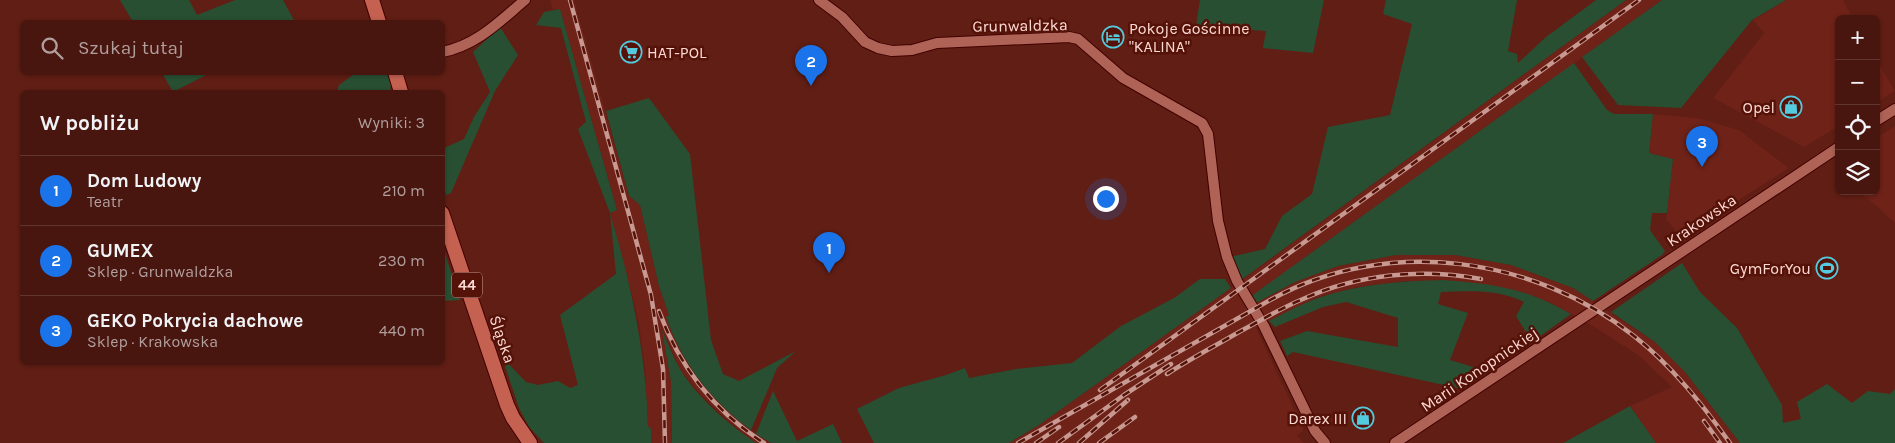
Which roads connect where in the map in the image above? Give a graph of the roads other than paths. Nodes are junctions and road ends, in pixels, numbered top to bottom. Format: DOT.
graph roads {
  1 [pos="372,0"];
  2 [pos="525,0"];
  3 [pos="819,0"];
  4 [pos="378,20"];
  5 [pos="445,51"];
  6 [pos="395,75"];
  7 [pos="400,90"];
  8 [pos="1895,109"];
  9 [pos="1880,118"];
  10 [pos="1835,150"];
  11 [pos="445,222"];
  12 [pos="1580,319"];
  13 [pos="1315,430"];
  14 [pos="530,443"];
  15 [pos="1318,443"];
  16 [pos="1325,443"];
  17 [pos="1395,443"];
  1 -- 4 [label="main road"];
  2 -- 5 [label="street"];
  3 -- 13 [label="street, Grunwaldzka"];
  6 -- 7 [label="main road"];
  8 -- 9 [label="street"];
  10 -- 12 [label="street, Krakowska"];
  11 -- 14 [label="main road, Śląska / 44"];
  12 -- 17 [label="street, Marii Konopnickiej"];
  13 -- 15 [label="street"];
  13 -- 16 [label="street"];
}
